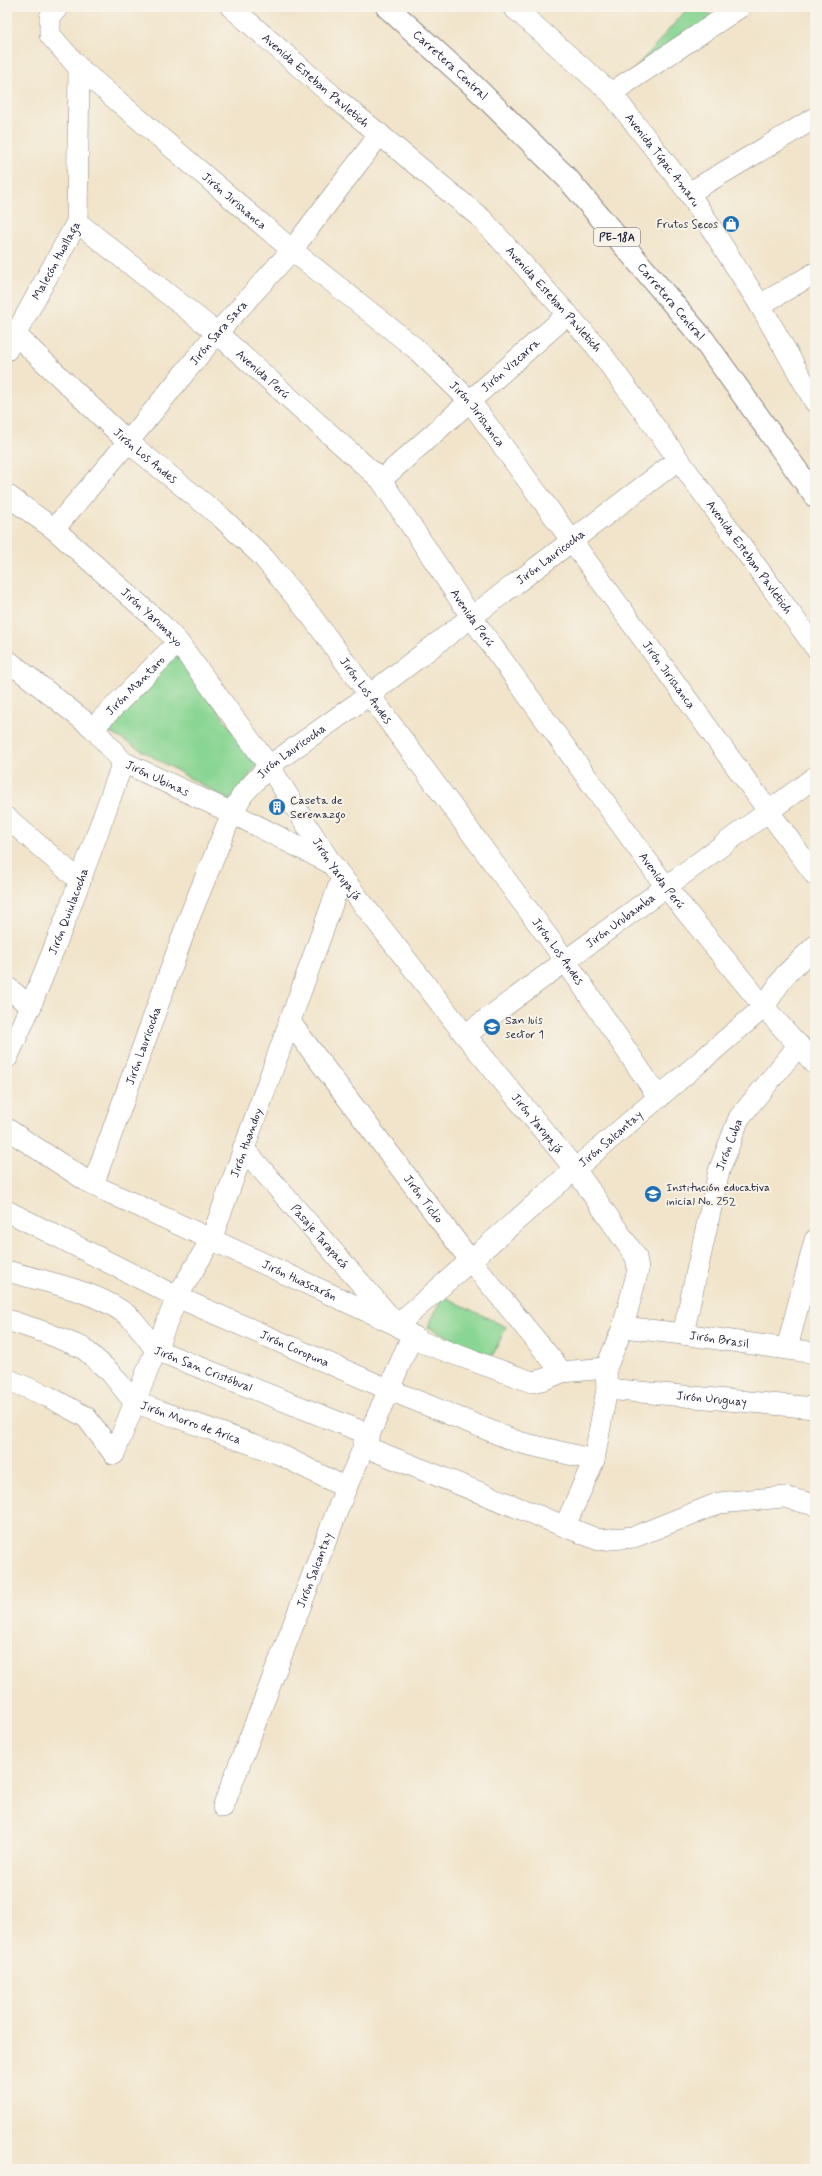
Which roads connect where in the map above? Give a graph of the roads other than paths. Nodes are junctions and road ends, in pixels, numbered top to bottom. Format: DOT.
graph roads {
  1 [pos="58,7"];
  2 [pos="231,7"];
  3 [pos="387,7"];
  4 [pos="513,7"];
  5 [pos="740,7"];
  6 [pos="717,12"];
  7 [pos="79,68"];
  8 [pos="612,93"];
  9 [pos="815,118"];
  10 [pos="380,134"];
  11 [pos="689,193"];
  12 [pos="77,222"];
  13 [pos="292,250"];
  14 [pos="815,272"];
  15 [pos="760,305"];
  16 [pos="568,314"];
  17 [pos="217,333"];
  18 [pos="12,343"];
  19 [pos="470,401"];
  20 [pos="815,402"];
  21 [pos="128,442"];
  22 [pos="678,460"];
  23 [pos="381,480"];
  24 [pos="7,495"];
  25 [pos="815,496"];
  26 [pos="54,529"];
  27 [pos="572,542"];
  28 [pos="472,618"];
  29 [pos="178,642"];
  30 [pos="815,647"];
  31 [pos="7,660"];
  32 [pos="369,695"];
  33 [pos="93,728"];
  34 [pos="123,762"];
  35 [pos="270,766"];
  36 [pos="815,777"];
  37 [pos="769,810"];
  38 [pos="232,813"];
  39 [pos="7,818"];
  40 [pos="337,870"];
  41 [pos="815,875"];
  42 [pos="80,881"];
  43 [pos="666,887"];
  44 [pos="815,946"];
  45 [pos="565,960"];
  46 [pos="7,987"];
  47 [pos="31,1007"];
  48 [pos="764,1007"];
  49 [pos="289,1022"];
  50 [pos="465,1035"];
  51 [pos="799,1045"];
  52 [pos="7,1058"];
  53 [pos="815,1064"];
  54 [pos="659,1098"];
  55 [pos="7,1129"];
  56 [pos="243,1148"];
  57 [pos="575,1169"];
  58 [pos="93,1184"];
  59 [pos="7,1211"];
  60 [pos="211,1240"];
  61 [pos="815,1240"];
  62 [pos="470,1260"];
  63 [pos="7,1271"];
  64 [pos="177,1297"];
  65 [pos="7,1320"];
  66 [pos="623,1327"];
  67 [pos="404,1330"];
  68 [pos="683,1334"];
  69 [pos="787,1348"];
  70 [pos="156,1350"];
  71 [pos="815,1353"];
  72 [pos="562,1372"];
  73 [pos="607,1379"];
  74 [pos="7,1380"];
  75 [pos="390,1390"];
  76 [pos="134,1402"];
  77 [pos="815,1408"];
  78 [pos="366,1440"];
  79 [pos="594,1460"];
  80 [pos="346,1488"];
  81 [pos="815,1505"];
  82 [pos="565,1526"];
  83 [pos="223,1807"];
  1 -- 7 [label="street, Jirón Jirishanca"];
  2 -- 10 [label="street, Avenida Esteban Pavletich"];
  3 -- 25 [label="highway, Carretera Central / PE-18A"];
  4 -- 8 [label="street, Avenida Túpac Amaru"];
  5 -- 6 [label="street"];
  6 -- 8 [label="street"];
  7 -- 12 [label="street, Malecón Huallaga"];
  7 -- 13 [label="street, Jirón Jirishanca"];
  8 -- 11 [label="street, Avenida Túpac Amaru"];
  9 -- 11 [label="street"];
  10 -- 13 [label="street, Jirón Sara Sara"];
  10 -- 16 [label="street, Avenida Esteban Pavletich"];
  11 -- 15 [label="street, Avenida Túpac Amaru"];
  12 -- 17 [label="street, Avenida Perú"];
  12 -- 18 [label="street, Malecón Huallaga"];
  13 -- 17 [label="street, Jirón Sara Sara"];
  13 -- 19 [label="street, Jirón Jirishanca"];
  14 -- 15 [label="street"];
  15 -- 20 [label="street, Avenida Túpac Amaru"];
  16 -- 19 [label="street, Jirón Vizcarra"];
  16 -- 22 [label="street, Avenida Esteban Pavletich"];
  17 -- 21 [label="street, Jirón Sara Sara"];
  17 -- 23 [label="street, Avenida Perú"];
  18 -- 21 [label="street, Jirón Los Andes"];
  19 -- 23 [label="street, Jirón Vizcarra"];
  19 -- 27 [label="street, Jirón Jirishanca"];
  21 -- 26 [label="street, Jirón Sara Sara"];
  21 -- 32 [label="street, Jirón Los Andes"];
  22 -- 27 [label="street, Jirón Lauricocha"];
  22 -- 30 [label="street, Avenida Esteban Pavletich"];
  23 -- 28 [label="street, Avenida Perú"];
  24 -- 26 [label="street, Jirón Yarumayo"];
  26 -- 29 [label="street, Jirón Yarumayo"];
  27 -- 28 [label="street, Jirón Lauricocha"];
  27 -- 37 [label="street, Jirón Jirishanca"];
  28 -- 32 [label="street, Jirón Lauricocha"];
  28 -- 43 [label="street, Avenida Perú"];
  29 -- 33 [label="street, Jirón Mantaro"];
  29 -- 35 [label="street, Jirón Yarumayo"];
  31 -- 33 [label="street, Jirón Ubinas"];
  32 -- 35 [label="street, Jirón Lauricocha"];
  32 -- 45 [label="street, Jirón Los Andes"];
  33 -- 34 [label="street, Jirón Ubinas"];
  34 -- 38 [label="street, Jirón Ubinas"];
  34 -- 42 [label="street, Jirón Quiulacocha"];
  35 -- 38 [label="street, Jirón Lauricocha"];
  35 -- 40 [label="street, Jirón Yarupajá"];
  36 -- 37 [label="street, Jirón Urubamba"];
  37 -- 41 [label="street, Jirón Jirishanca"];
  37 -- 43 [label="street, Jirón Urubamba"];
  38 -- 40 [label="street, Jirón Ubinas"];
  38 -- 58 [label="street, Jirón Lauricocha"];
  39 -- 42 [label="street"];
  40 -- 49 [label="street, Jirón Huandoy"];
  40 -- 50 [label="street, Jirón Yarupajá"];
  42 -- 47 [label="street, Jirón Quiulacocha"];
  43 -- 45 [label="street, Jirón Urubamba"];
  43 -- 48 [label="street, Avenida Perú"];
  44 -- 48 [label="street, Jirón Salcantay"];
  45 -- 50 [label="street, Jirón Urubamba"];
  45 -- 54 [label="street, Jirón Los Andes"];
  46 -- 47 [label="street"];
  47 -- 52 [label="street, Jirón Quiulacocha"];
  48 -- 51 [label="street, Avenida Perú"];
  48 -- 54 [label="street, Jirón Salcantay"];
  49 -- 56 [label="street, Jirón Huandoy"];
  49 -- 62 [label="street, Jirón Ticlio"];
  50 -- 57 [label="street, Jirón Yarupajá"];
  51 -- 53 [label="street, Avenida Perú"];
  51 -- 68 [label="street, Jirón Cuba"];
  54 -- 57 [label="street, Jirón Salcantay"];
  55 -- 58 [label="street, Jirón Huascarán"];
  56 -- 60 [label="street, Jirón Huandoy"];
  56 -- 67 [label="street, Pasaje Tarapacá"];
  57 -- 62 [label="street, Jirón Salcantay"];
  57 -- 66 [label="street, Jirón Yarupajá"];
  58 -- 60 [label="street, Jirón Huascarán"];
  59 -- 64 [label="street, Jirón Coropuna"];
  60 -- 64 [label="street, Jirón Huandoy"];
  60 -- 67 [label="street, Jirón Huascarán"];
  61 -- 69 [label="street"];
  62 -- 67 [label="street, Jirón Salcantay"];
  62 -- 72 [label="street, Jirón Ticlio"];
  63 -- 70 [label="street, Jirón San Cristóbval"];
  64 -- 70 [label="street, Jirón Huandoy"];
  64 -- 75 [label="street, Jirón Coropuna"];
  65 -- 76 [label="street, Jirón Morro de Arica"];
  66 -- 68 [label="street, Jirón Brasil"];
  66 -- 73 [label="street, Jirón Yarupajá"];
  67 -- 72 [label="street, Jirón Huascarán"];
  67 -- 75 [label="street, Jirón Salcantay"];
  68 -- 69 [label="street, Jirón Brasil"];
  69 -- 71 [label="street, Jirón Brasil"];
  70 -- 76 [label="street, Jirón Huandoy"];
  70 -- 78 [label="street, Jirón San Cristóbval"];
  72 -- 73 [label="street, Jirón Huascarán"];
  73 -- 77 [label="street, Jirón Uruguay"];
  73 -- 79 [label="street, Jirón Yarupajá"];
  74 -- 76 [label="street, Jirón Huandoy"];
  75 -- 78 [label="street, Jirón Salcantay"];
  75 -- 79 [label="street, Jirón Coropuna"];
  76 -- 80 [label="street, Jirón Morro de Arica"];
  78 -- 80 [label="street, Jirón Salcantay"];
  78 -- 82 [label="street, Jirón San Cristóbval"];
  79 -- 82 [label="street, Jirón Yarupajá"];
  80 -- 83 [label="street, Jirón Salcantay"];
  81 -- 82 [label="street, Jirón San Cristóbval"];
}
